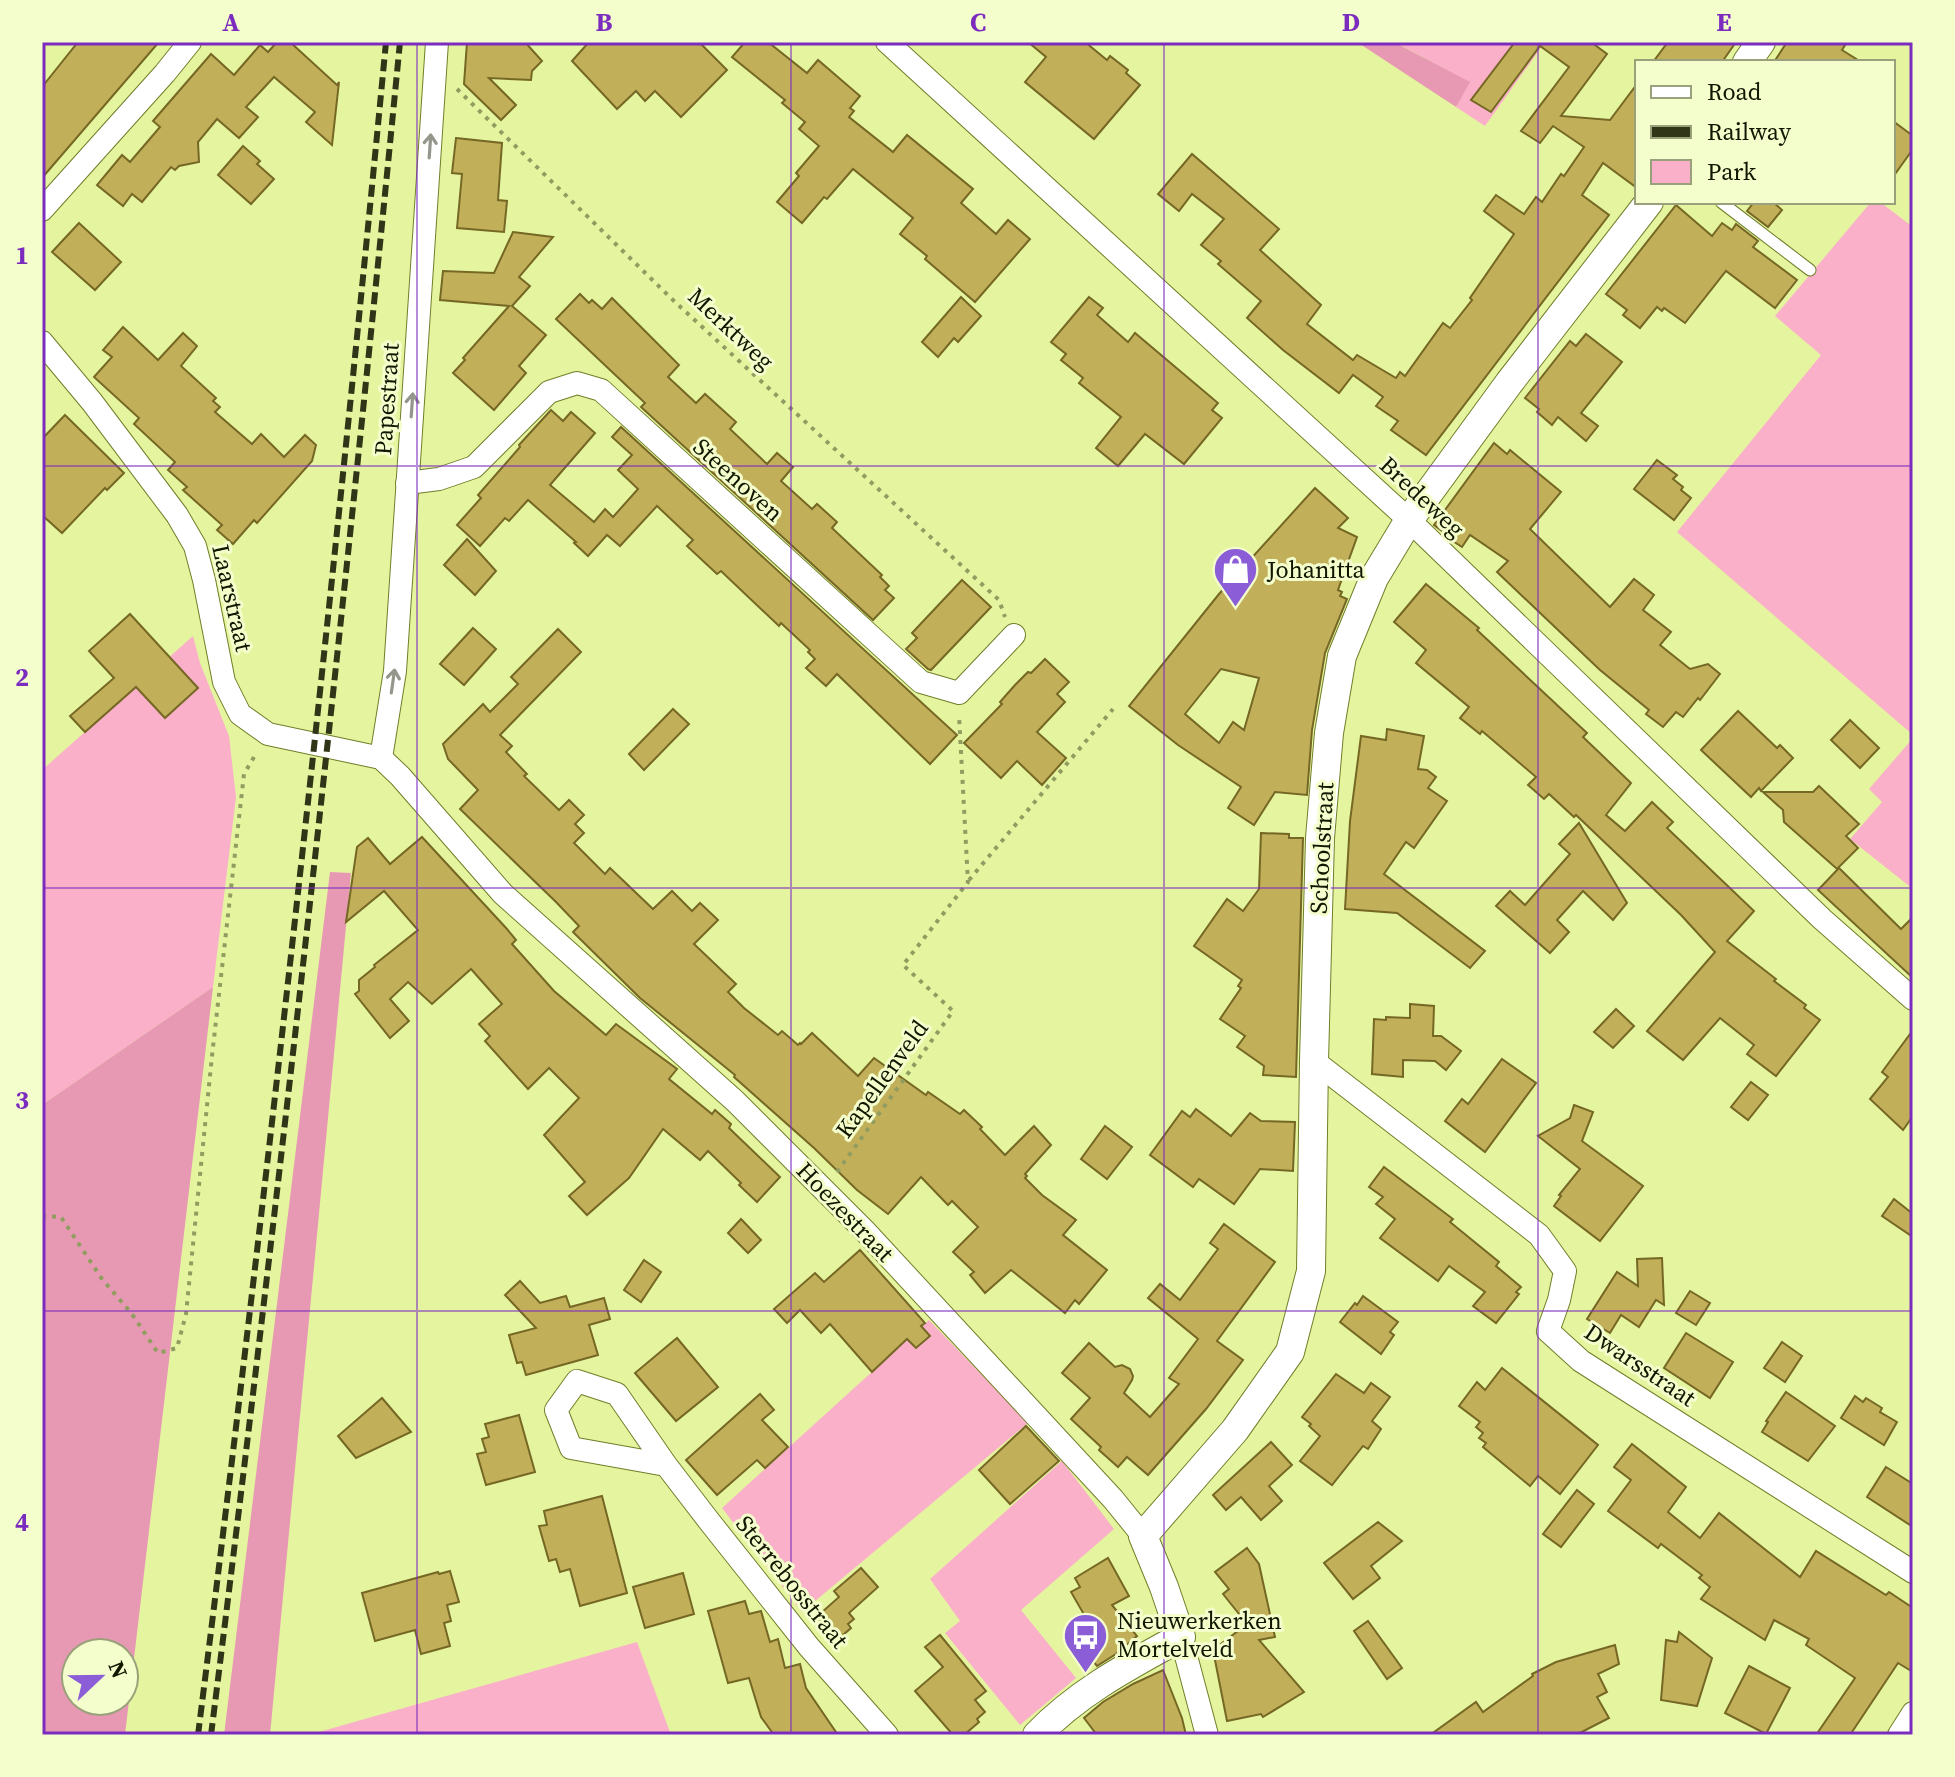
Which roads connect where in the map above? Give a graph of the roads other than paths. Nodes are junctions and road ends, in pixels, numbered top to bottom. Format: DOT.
graph roads {
  1 [pos="190,42"];
  2 [pos="437,42"];
  3 [pos="887,42"];
  4 [pos="1761,42"];
  5 [pos="1748,60"];
  6 [pos="1647,204"];
  7 [pos="1724,204"];
  8 [pos="42,210"];
  9 [pos="1810,270"];
  10 [pos="42,342"];
  11 [pos="407,483"];
  12 [pos="1409,520"];
  13 [pos="1014,635"];
  14 [pos="381,758"];
  15 [pos="1913,999"];
  16 [pos="1314,1061"];
  17 [pos="666,1465"];
  18 [pos="1143,1536"];
  19 [pos="1913,1572"];
  20 [pos="1181,1637"];
  21 [pos="1913,1713"];
  22 [pos="882,1733"];
  23 [pos="1037,1735"];
  24 [pos="1207,1735"];
  25 [pos="1899,1735"];
  1 -- 8 [label="street"];
  11 -- 2 [label="street, Papestraat, one-way"];
  3 -- 12 [label="street, Bredeweg"];
  4 -- 5 [label="street"];
  6 -- 12 [label="street, Schoolstraat"];
  7 -- 9 [label="lane"];
  10 -- 14 [label="street, Laarstraat"];
  11 -- 13 [label="street, Steenoven"];
  14 -- 11 [label="street, Papestraat, one-way"];
  12 -- 15 [label="street, Bredeweg"];
  12 -- 16 [label="street, Schoolstraat"];
  14 -- 18 [label="street, Hoezestraat"];
  16 -- 18 [label="street, Schoolstraat"];
  16 -- 19 [label="street, Dwarsstraat"];
  17 -- 17 [label="street, Sterrebosstraat"];
  17 -- 22 [label="street, Sterrebosstraat"];
  18 -- 20 [label="street, Hoezestraat"];
  20 -- 23 [label="street"];
  20 -- 24 [label="street, Hoezestraat"];
  21 -- 25 [label="street"];
}
